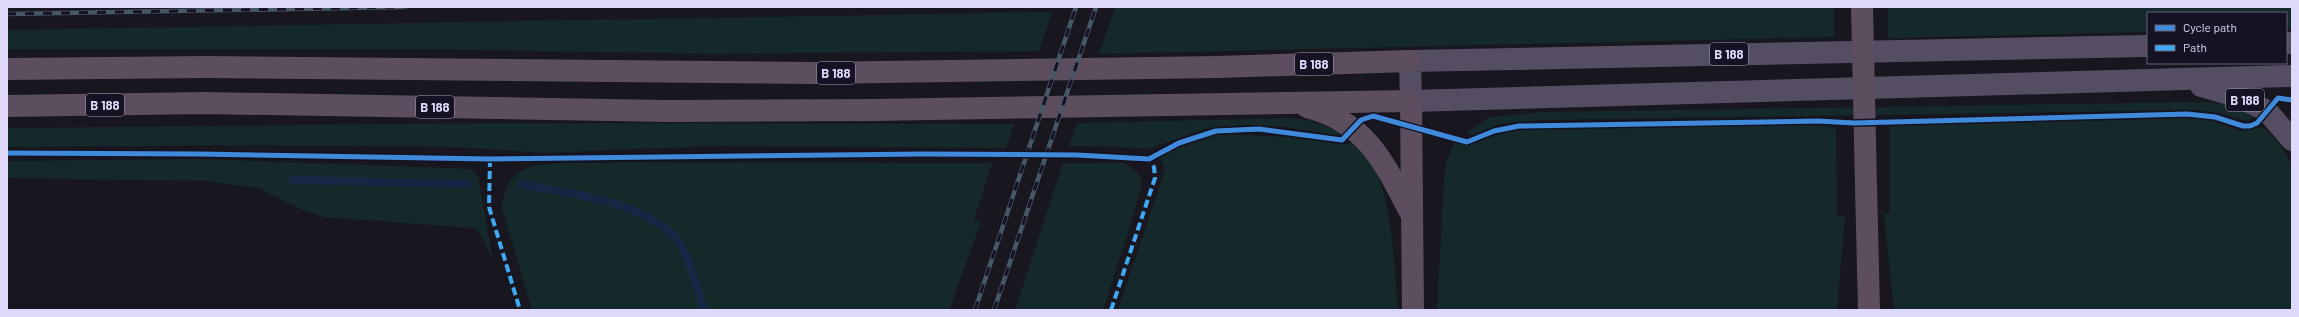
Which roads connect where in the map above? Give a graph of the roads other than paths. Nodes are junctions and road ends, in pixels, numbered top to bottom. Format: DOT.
graph roads {
  1 [pos="1862,7"];
  2 [pos="2147,46"];
  3 [pos="1410,61"];
  4 [pos="7,69"];
  5 [pos="2292,76"];
  6 [pos="2184,80"];
  7 [pos="1410,101"];
  8 [pos="1291,103"];
  9 [pos="7,106"];
  10 [pos="2292,140"];
  11 [pos="1412,217"];
  12 [pos="1413,310"];
  13 [pos="1869,310"];
  1 -- 13 [label="highway, bridge"];
  2 -- 3 [label="main road, B 188"];
  3 -- 4 [label="highway, B 188"];
  3 -- 7 [label="main road"];
  5 -- 6 [label="main road, B 188"];
  6 -- 7 [label="main road, B 188"];
  6 -- 10 [label="main road, B 188"];
  7 -- 8 [label="highway, B 188"];
  7 -- 11 [label="highway"];
  8 -- 9 [label="highway, B 188"];
  8 -- 11 [label="highway"];
  11 -- 12 [label="highway"];
}
